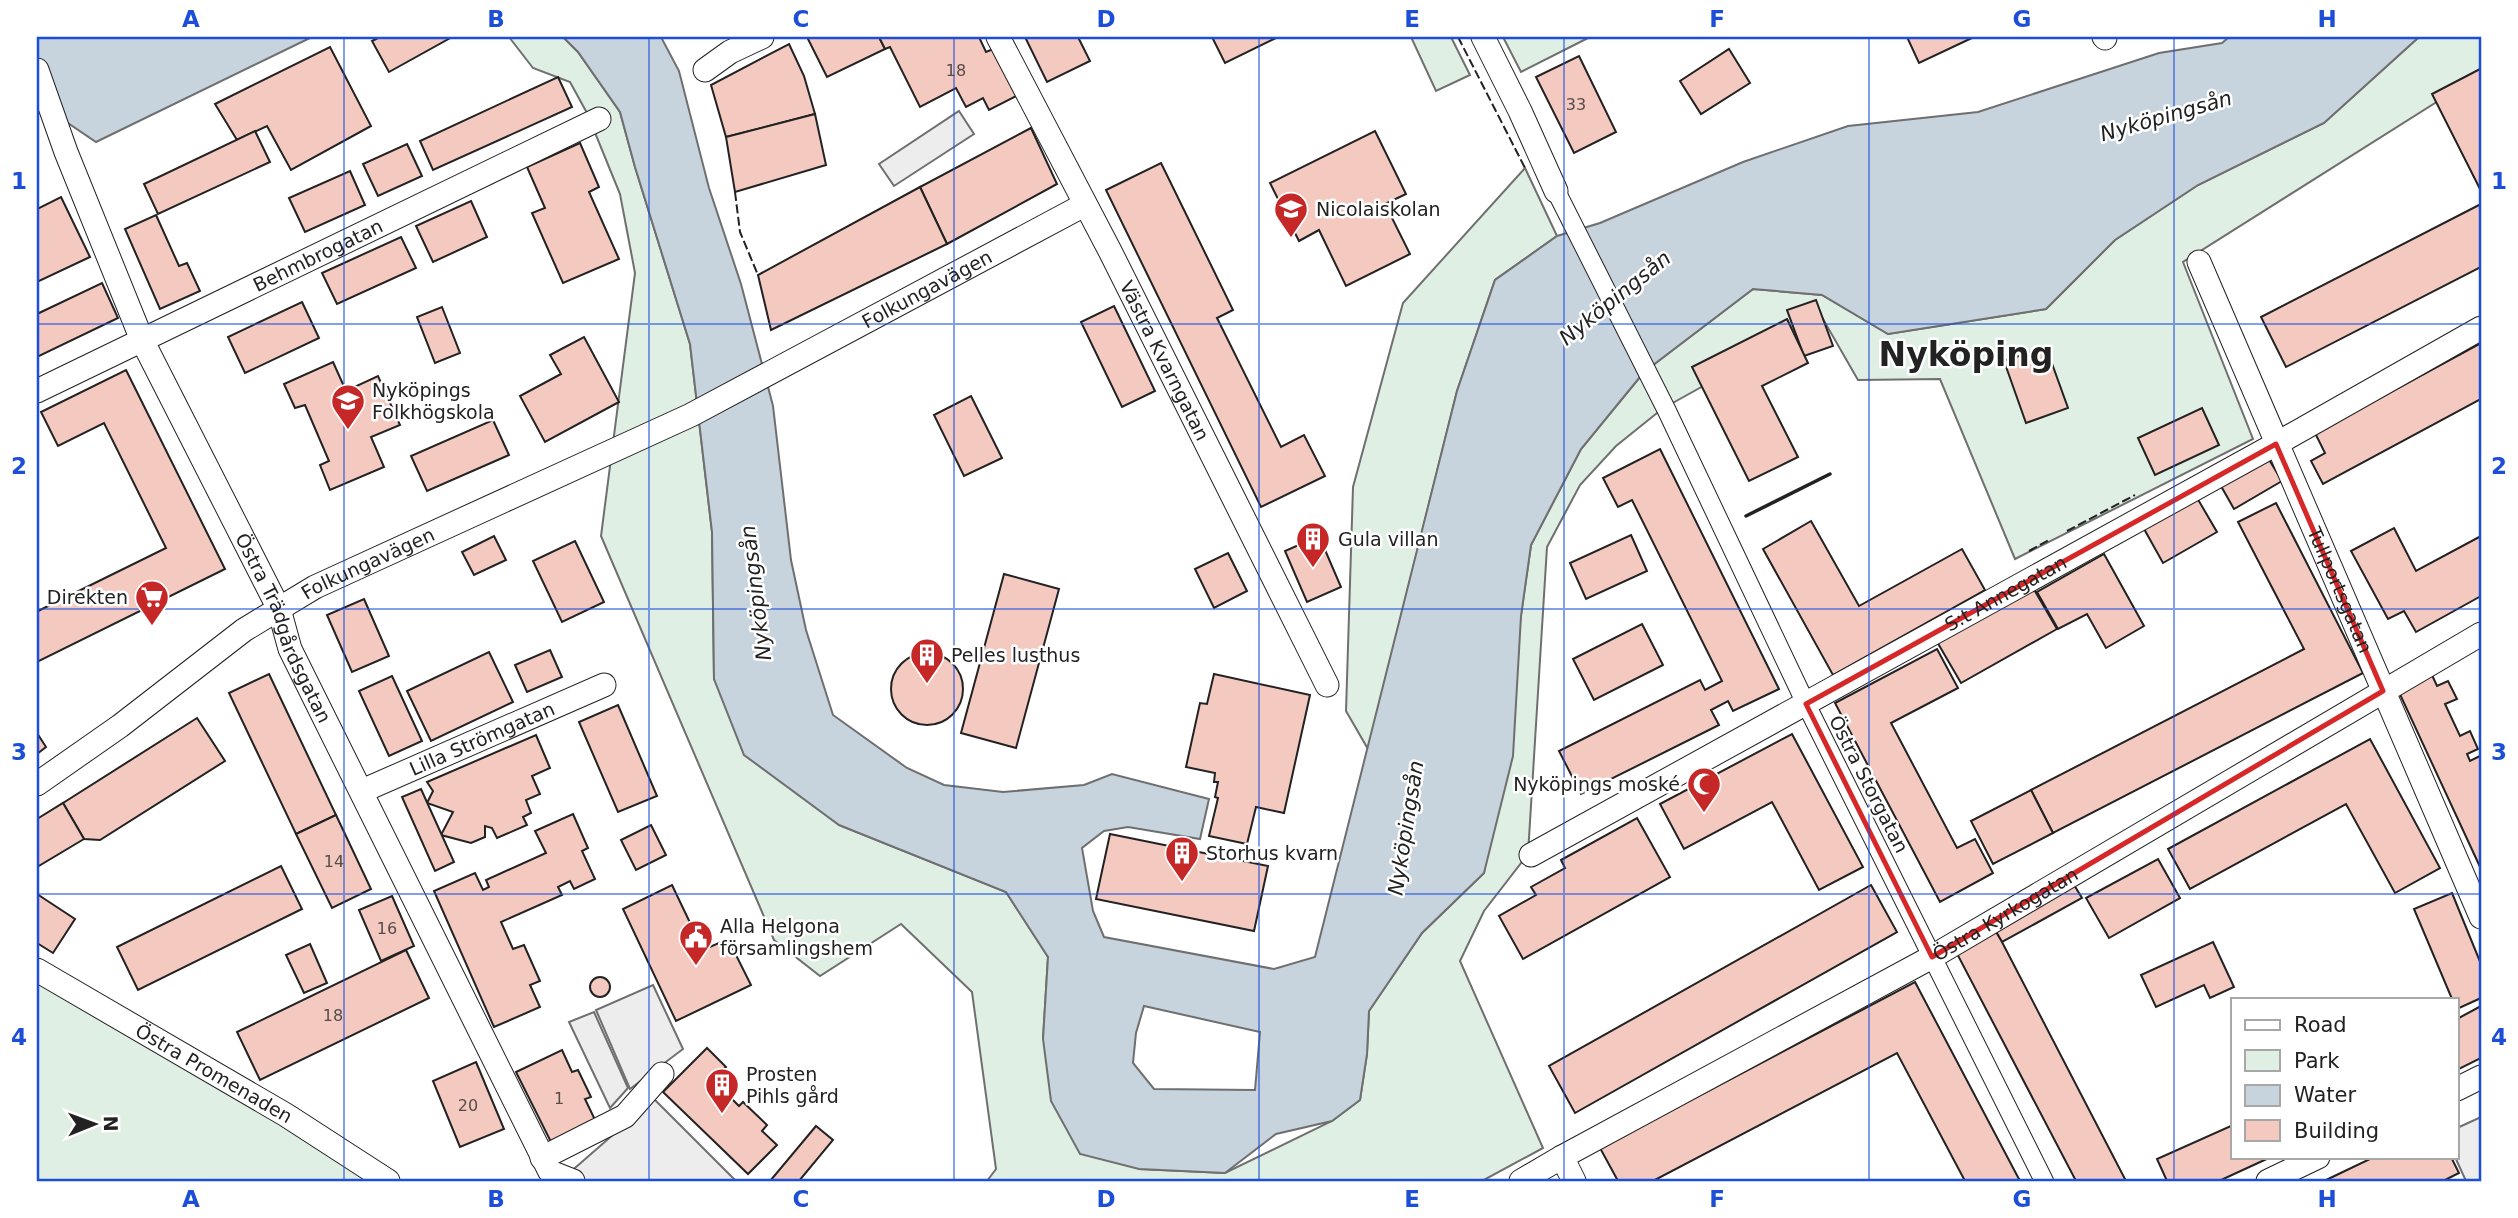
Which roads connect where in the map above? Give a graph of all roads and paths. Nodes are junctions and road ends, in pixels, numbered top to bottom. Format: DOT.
graph roads {
  1 [pos="762,37"];
  2 [pos="998,37"];
  3 [pos="1483,37"];
  4 [pos="37,70"];
  5 [pos="705,70"];
  6 [pos="599,120"];
  7 [pos="1556,191"];
  8 [pos="1084,205"];
  9 [pos="2199,262"];
  10 [pos="2481,328"];
  11 [pos="142,340"];
  12 [pos="37,391"];
  13 [pos="2276,444"];
  14 [pos="279,609"];
  15 [pos="2481,634"];
  16 [pos="604,685"];
  17 [pos="1327,685"];
  18 [pos="2383,691"];
  19 [pos="1806,704"];
  20 [pos="37,784"];
  21 [pos="362,791"];
  22 [pos="1531,855"];
  23 [pos="2481,917"];
  24 [pos="1932,957"];
  25 [pos="37,970"];
  26 [pos="662,1074"];
  27 [pos="2481,1077"];
  28 [pos="2458,1088"];
  29 [pos="1562,1157"];
  30 [pos="2316,1158"];
  31 [pos="545,1171"];
  32 [pos="388,1181"];
  33 [pos="573,1181"];
  34 [pos="1521,1181"];
  35 [pos="1574,1181"];
  36 [pos="2043,1181"];
  37 [pos="2268,1181"];
  1 -- 5 [label="street"];
  2 -- 8 [label="street, Västra Kvarngatan"];
  3 -- 7 [label="street"];
  4 -- 11 [label="street, Östra Trädgårdsgatan"];
  6 -- 11 [label="street, Behmbrogatan"];
  7 -- 19 [label="street, Östra Storgatan"];
  8 -- 14 [label="street, Folkungavägen"];
  8 -- 17 [label="street, Västra Kvarngatan"];
  9 -- 13 [label="street, Tullportsgatan"];
  10 -- 13 [label="street, S:t Annegatan"];
  11 -- 12 [label="street, Behmbrogatan"];
  11 -- 14 [label="street, Östra Trädgårdsgatan"];
  13 -- 18 [label="street, Tullportsgatan"];
  13 -- 19 [label="street, S:t Annegatan"];
  14 -- 20 [label="street, Folkungavägen"];
  14 -- 21 [label="street, Östra Trädgårdsgatan"];
  15 -- 18 [label="street, Östra Kyrkogatan"];
  16 -- 21 [label="street, Lilla Strömgatan"];
  18 -- 23 [label="street, Tullportsgatan"];
  18 -- 24 [label="street, Östra Kyrkogatan"];
  19 -- 22 [label="street, S:t Annegatan"];
  19 -- 24 [label="street, Östra Storgatan"];
  21 -- 31 [label="street, Östra Trädgårdsgatan"];
  24 -- 29 [label="street, Östra Kyrkogatan"];
  24 -- 36 [label="street, Östra Storgatan"];
  25 -- 32 [label="street, Östra Promenaden"];
  26 -- 31 [label="street"];
  27 -- 28 [label="street"];
  29 -- 34 [label="street, Östra Kyrkogatan"];
  29 -- 35 [label="street"];
  30 -- 37 [label="street"];
  31 -- 33 [label="street"];
}
